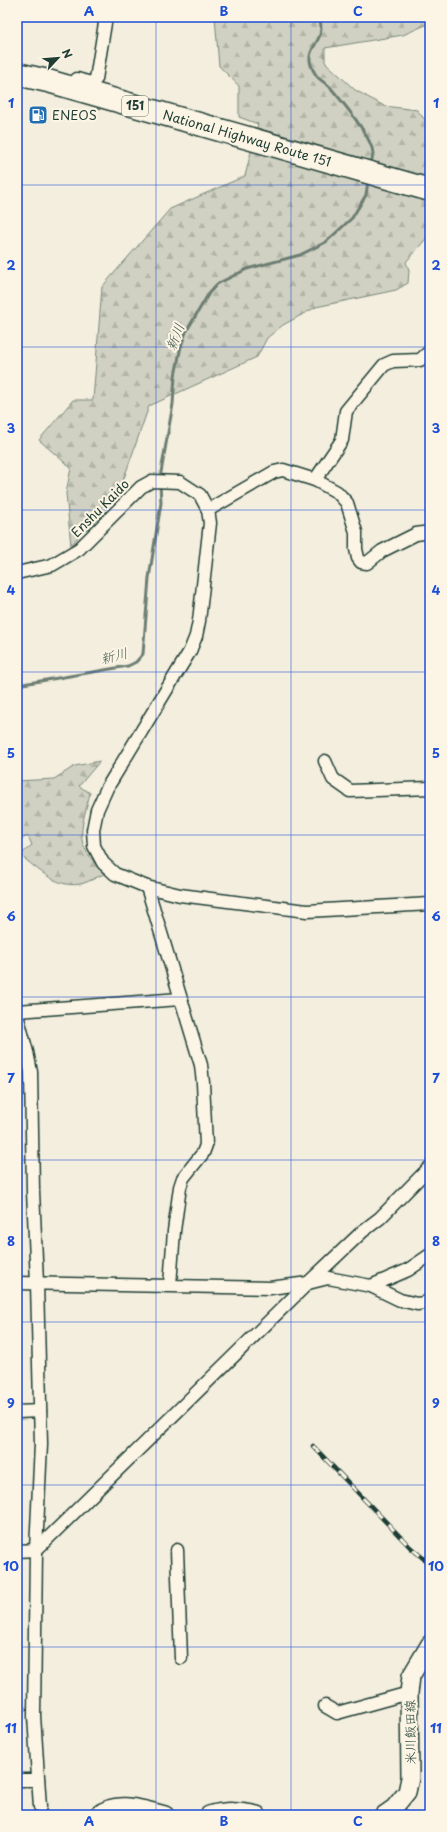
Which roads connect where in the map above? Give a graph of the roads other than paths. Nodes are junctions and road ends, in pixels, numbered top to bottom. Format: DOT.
graph roads {
  1 [pos="106,17"];
  2 [pos="17,74"];
  3 [pos="48,81"];
  4 [pos="430,190"];
  5 [pos="430,351"];
  6 [pos="316,480"];
  7 [pos="208,510"];
  8 [pos="430,532"];
  9 [pos="17,573"];
  10 [pos="325,761"];
  11 [pos="430,788"];
  12 [pos="147,887"];
  13 [pos="430,904"];
  14 [pos="180,999"];
  15 [pos="17,1011"];
  16 [pos="17,1015"];
  17 [pos="430,1167"];
  18 [pos="430,1255"];
  19 [pos="17,1283"];
  20 [pos="37,1284"];
  21 [pos="308,1284"];
  22 [pos="170,1285"];
  23 [pos="371,1286"];
  24 [pos="430,1302"];
  25 [pos="40,1411"];
  26 [pos="17,1412"];
  27 [pos="36,1550"];
  28 [pos="177,1550"];
  29 [pos="17,1551"];
  30 [pos="430,1644"];
  31 [pos="181,1658"];
  32 [pos="409,1693"];
  33 [pos="325,1706"];
  34 [pos="17,1780"];
  35 [pos="38,1780"];
  36 [pos="40,1807"];
  37 [pos="98,1815"];
  38 [pos="165,1815"];
  39 [pos="209,1815"];
  40 [pos="257,1815"];
  41 [pos="384,1815"];
  1 -- 3 [label="street"];
  2 -- 3 [label="highway, National Highway Route 151 / 151"];
  3 -- 4 [label="highway, National Highway Route 151 / 151"];
  5 -- 6 [label="street"];
  6 -- 7 [label="street"];
  6 -- 8 [label="street"];
  7 -- 9 [label="street, Enshu Kaido"];
  7 -- 12 [label="street"];
  10 -- 11 [label="street"];
  12 -- 13 [label="street"];
  12 -- 14 [label="street"];
  14 -- 15 [label="street"];
  14 -- 22 [label="street"];
  16 -- 20 [label="street"];
  17 -- 21 [label="street"];
  18 -- 23 [label="street"];
  19 -- 20 [label="street"];
  20 -- 22 [label="street"];
  20 -- 25 [label="street"];
  21 -- 22 [label="street"];
  21 -- 23 [label="street"];
  21 -- 27 [label="street"];
  23 -- 24 [label="street"];
  25 -- 26 [label="street"];
  25 -- 27 [label="street"];
  27 -- 29 [label="street"];
  27 -- 35 [label="street"];
  28 -- 31 [label="street"];
  30 -- 32 [label="main road, 米川飯田線"];
  32 -- 33 [label="street"];
  32 -- 41 [label="main road, 米川飯田線"];
  34 -- 35 [label="street"];
  35 -- 36 [label="street"];
  37 -- 38 [label="main road"];
  39 -- 40 [label="main road"];
}
